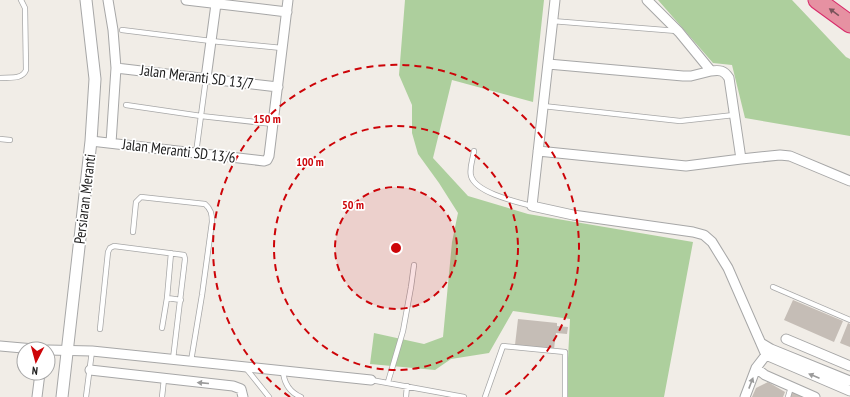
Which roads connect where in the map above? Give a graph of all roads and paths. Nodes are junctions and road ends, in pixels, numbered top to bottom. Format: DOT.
graph roads {
  1 [pos="21,0"];
  2 [pos="86,0"];
  3 [pos="108,0"];
  4 [pos="186,0"];
  5 [pos="288,0"];
  6 [pos="555,0"];
  7 [pos="647,0"];
  8 [pos="817,0"];
  9 [pos="211,2"];
  10 [pos="245,4"];
  11 [pos="287,12"];
  12 [pos="552,21"];
  13 [pos="850,24"];
  14 [pos="122,30"];
  15 [pos="679,32"];
  16 [pos="211,41"];
  17 [pos="282,48"];
  18 [pos="548,64"];
  19 [pos="116,68"];
  20 [pos="712,71"];
  21 [pos="0,78"];
  22 [pos="206,78"];
  23 [pos="278,87"];
  24 [pos="126,105"];
  25 [pos="543,106"];
  26 [pos="734,115"];
  27 [pos="201,116"];
  28 [pos="273,124"];
  29 [pos="0,139"];
  30 [pos="10,140"];
  31 [pos="91,141"];
  32 [pos="111,143"];
  33 [pos="474,151"];
  34 [pos="538,151"];
  35 [pos="196,153"];
  36 [pos="741,159"];
  37 [pos="850,181"];
  38 [pos="532,206"];
  39 [pos="133,232"];
  40 [pos="172,253"];
  41 [pos="414,265"];
  42 [pos="773,287"];
  43 [pos="167,298"];
  44 [pos="181,300"];
  45 [pos="850,320"];
  46 [pos="162,328"];
  47 [pos="100,329"];
  48 [pos="786,339"];
  49 [pos="0,346"];
  50 [pos="16,347"];
  51 [pos="56,350"];
  52 [pos="67,350"];
  53 [pos="92,351"];
  54 [pos="768,352"];
  55 [pos="173,359"];
  56 [pos="191,361"];
  57 [pos="245,366"];
  58 [pos="850,366"];
  59 [pos="756,368"];
  60 [pos="90,370"];
  61 [pos="283,370"];
  62 [pos="164,379"];
  63 [pos="371,380"];
  64 [pos="39,381"];
  65 [pos="850,381"];
  66 [pos="388,382"];
  67 [pos="407,386"];
  68 [pos="791,387"];
  69 [pos="850,391"];
  70 [pos="242,393"];
  71 [pos="37,397"];
  72 [pos="62,397"];
  73 [pos="86,397"];
  74 [pos="162,397"];
  75 [pos="268,397"];
  76 [pos="301,397"];
  77 [pos="406,397"];
  78 [pos="464,397"];
  79 [pos="485,397"];
  80 [pos="565,397"];
  81 [pos="745,397"];
  82 [pos="788,397"];
  83 [pos="815,397"];
  1 -- 21 [label="lane"];
  2 -- 31 [label="street, Persiaran Meranti"];
  3 -- 19 [label="street"];
  4 -- 9 [label="street"];
  5 -- 11 [label="street"];
  6 -- 12 [label="street"];
  7 -- 15 [label="street"];
  13 -- 8 [label="highway, one-way"];
  9 -- 10 [label="street"];
  9 -- 16 [label="street"];
  10 -- 11 [label="street"];
  11 -- 17 [label="street"];
  12 -- 15 [label="lane"];
  12 -- 18 [label="street"];
  14 -- 16 [label="lane"];
  15 -- 20 [label="street"];
  16 -- 17 [label="lane"];
  16 -- 22 [label="street"];
  17 -- 23 [label="street"];
  18 -- 20 [label="street"];
  18 -- 25 [label="street"];
  19 -- 22 [label="street, Jalan Meranti SD 13/7"];
  19 -- 32 [label="street"];
  20 -- 26 [label="street"];
  22 -- 23 [label="street, Jalan Meranti SD 13/7"];
  22 -- 27 [label="lane"];
  23 -- 28 [label="street"];
  24 -- 27 [label="lane"];
  25 -- 26 [label="lane"];
  25 -- 34 [label="street"];
  26 -- 36 [label="street"];
  27 -- 28 [label="lane"];
  27 -- 35 [label="lane"];
  28 -- 35 [label="street, Jalan Meranti SD 13/6"];
  29 -- 30 [label="lane"];
  31 -- 32 [label="street, Jalan Meranti SD 13/6"];
  31 -- 52 [label="street, Persiaran Meranti"];
  32 -- 35 [label="street, Jalan Meranti SD 13/6"];
  33 -- 38 [label="lane"];
  34 -- 36 [label="street"];
  34 -- 38 [label="street"];
  36 -- 37 [label="street"];
  38 -- 54 [label="street"];
  39 -- 56 [label="lane"];
  40 -- 43 [label="lane"];
  40 -- 44 [label="lane"];
  40 -- 47 [label="lane"];
  41 -- 66 [label="lane"];
  42 -- 45 [label="lane"];
  43 -- 44 [label="lane"];
  43 -- 46 [label="lane"];
  44 -- 55 [label="lane"];
  48 -- 58 [label="street"];
  49 -- 50 [label="street"];
  51 -- 52 [label="street"];
  52 -- 53 [label="street"];
  52 -- 72 [label="street, Persiaran Meranti"];
  53 -- 55 [label="street"];
  53 -- 60 [label="lane"];
  54 -- 59 [label="street"];
  54 -- 65 [label="street"];
  69 -- 54 [label="street, one-way"];
  55 -- 56 [label="street"];
  56 -- 57 [label="street"];
  57 -- 61 [label="street"];
  57 -- 75 [label="lane"];
  59 -- 68 [label="street"];
  81 -- 59 [label="street, one-way"];
  60 -- 62 [label="street"];
  60 -- 73 [label="lane"];
  61 -- 63 [label="street"];
  61 -- 76 [label="lane"];
  70 -- 62 [label="street, one-way"];
  62 -- 74 [label="lane"];
  63 -- 66 [label="lane"];
  64 -- 71 [label="street"];
  66 -- 67 [label="lane"];
  67 -- 77 [label="lane"];
  67 -- 78 [label="lane"];
  68 -- 82 [label="lane"];
  68 -- 83 [label="street"];
  79 -- 80 [label="lane"];
}
